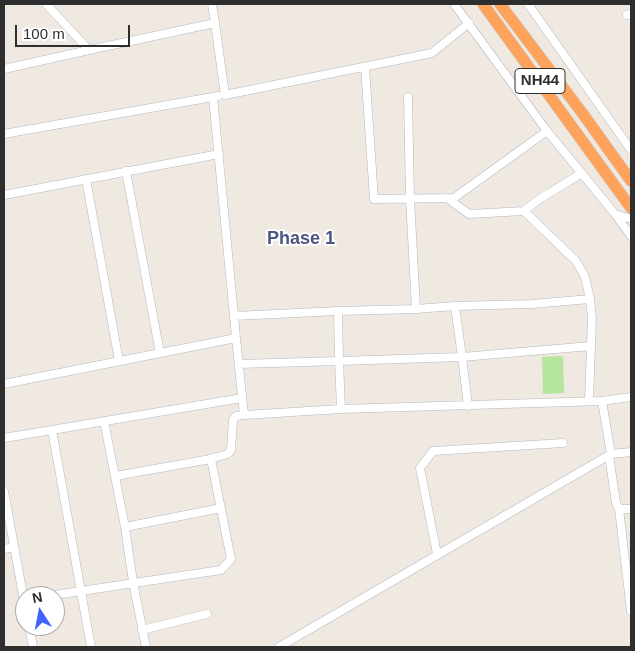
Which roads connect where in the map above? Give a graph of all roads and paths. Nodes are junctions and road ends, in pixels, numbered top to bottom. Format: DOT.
graph roads {
  1 [pos="46,4"];
  2 [pos="212,4"];
  3 [pos="454,4"];
  4 [pos="483,4"];
  5 [pos="500,4"];
  6 [pos="528,4"];
  7 [pos="215,23"];
  8 [pos="468,23"];
  9 [pos="89,50"];
  10 [pos="365,67"];
  11 [pos="4,69"];
  12 [pos="225,95"];
  13 [pos="213,97"];
  14 [pos="408,97"];
  15 [pos="548,131"];
  16 [pos="4,134"];
  17 [pos="631,150"];
  18 [pos="219,154"];
  19 [pos="126,171"];
  20 [pos="582,172"];
  21 [pos="86,179"];
  22 [pos="631,181"];
  23 [pos="4,195"];
  24 [pos="410,198"];
  25 [pos="447,198"];
  26 [pos="631,208"];
  27 [pos="524,211"];
  28 [pos="615,214"];
  29 [pos="631,219"];
  30 [pos="631,236"];
  31 [pos="590,299"];
  32 [pos="455,306"];
  33 [pos="416,309"];
  34 [pos="338,311"];
  35 [pos="234,316"];
  36 [pos="236,338"];
  37 [pos="591,346"];
  38 [pos="160,353"];
  39 [pos="462,356"];
  40 [pos="119,361"];
  41 [pos="339,362"];
  42 [pos="239,364"];
  43 [pos="4,384"];
  44 [pos="631,396"];
  45 [pos="242,398"];
  46 [pos="589,401"];
  47 [pos="602,401"];
  48 [pos="468,406"];
  49 [pos="341,409"];
  50 [pos="244,415"];
  51 [pos="104,422"];
  52 [pos="52,430"];
  53 [pos="4,438"];
  54 [pos="563,443"];
  55 [pos="631,452"];
  56 [pos="610,455"];
  57 [pos="209,459"];
  58 [pos="115,476"];
  59 [pos="4,491"];
  60 [pos="221,508"];
  61 [pos="619,509"];
  62 [pos="631,509"];
  63 [pos="125,527"];
  64 [pos="14,547"];
  65 [pos="4,550"];
  66 [pos="437,554"];
  67 [pos="133,582"];
  68 [pos="22,586"];
  69 [pos="81,592"];
  70 [pos="65,594"];
  71 [pos="631,611"];
  72 [pos="207,614"];
  73 [pos="142,630"];
  74 [pos="91,647"];
  75 [pos="146,647"];
  76 [pos="279,647"];
  1 -- 9 [label="street"];
  2 -- 7 [label="street"];
  3 -- 8 [label="street"];
  4 -- 26 [label="highway, NH44"];
  5 -- 22 [label="highway, NH44"];
  6 -- 17 [label="street"];
  7 -- 9 [label="street"];
  7 -- 12 [label="street"];
  8 -- 10 [label="street"];
  8 -- 15 [label="street"];
  9 -- 11 [label="street"];
  10 -- 12 [label="street"];
  10 -- 24 [label="street"];
  12 -- 13 [label="street"];
  13 -- 16 [label="street"];
  13 -- 18 [label="street"];
  14 -- 24 [label="street"];
  15 -- 20 [label="street"];
  15 -- 25 [label="street"];
  18 -- 19 [label="street"];
  18 -- 35 [label="street"];
  19 -- 21 [label="street"];
  19 -- 38 [label="street"];
  20 -- 27 [label="street"];
  20 -- 28 [label="street"];
  21 -- 23 [label="street"];
  21 -- 40 [label="street"];
  24 -- 25 [label="street"];
  24 -- 33 [label="street"];
  25 -- 27 [label="street"];
  27 -- 31 [label="street"];
  28 -- 29 [label="street"];
  28 -- 30 [label="street"];
  31 -- 32 [label="street"];
  31 -- 37 [label="street"];
  32 -- 33 [label="street"];
  32 -- 39 [label="street"];
  33 -- 34 [label="street"];
  34 -- 35 [label="street"];
  34 -- 41 [label="street"];
  35 -- 36 [label="street"];
  36 -- 38 [label="street"];
  36 -- 42 [label="street"];
  37 -- 39 [label="street"];
  37 -- 46 [label="street"];
  38 -- 40 [label="street"];
  39 -- 41 [label="street"];
  39 -- 48 [label="street"];
  40 -- 43 [label="street"];
  41 -- 42 [label="street"];
  41 -- 49 [label="street"];
  42 -- 45 [label="street"];
  44 -- 47 [label="street"];
  45 -- 50 [label="street"];
  45 -- 51 [label="street"];
  46 -- 47 [label="street"];
  46 -- 48 [label="street"];
  47 -- 56 [label="street"];
  48 -- 49 [label="street"];
  49 -- 50 [label="street"];
  50 -- 57 [label="street"];
  51 -- 52 [label="street"];
  51 -- 58 [label="street"];
  52 -- 53 [label="street"];
  52 -- 69 [label="street"];
  54 -- 66 [label="street"];
  55 -- 56 [label="street"];
  56 -- 61 [label="street"];
  56 -- 66 [label="street"];
  57 -- 58 [label="street"];
  57 -- 60 [label="street"];
  58 -- 63 [label="street"];
  59 -- 64 [label="street"];
  60 -- 63 [label="street"];
  60 -- 67 [label="street"];
  61 -- 62 [label="street"];
  61 -- 71 [label="street"];
  63 -- 67 [label="street"];
  64 -- 65 [label="street"];
  64 -- 68 [label="street"];
  66 -- 76 [label="street"];
  67 -- 69 [label="street"];
  67 -- 73 [label="street"];
  69 -- 70 [label="street"];
  69 -- 74 [label="street"];
  72 -- 73 [label="street"];
  73 -- 75 [label="street"];
}
